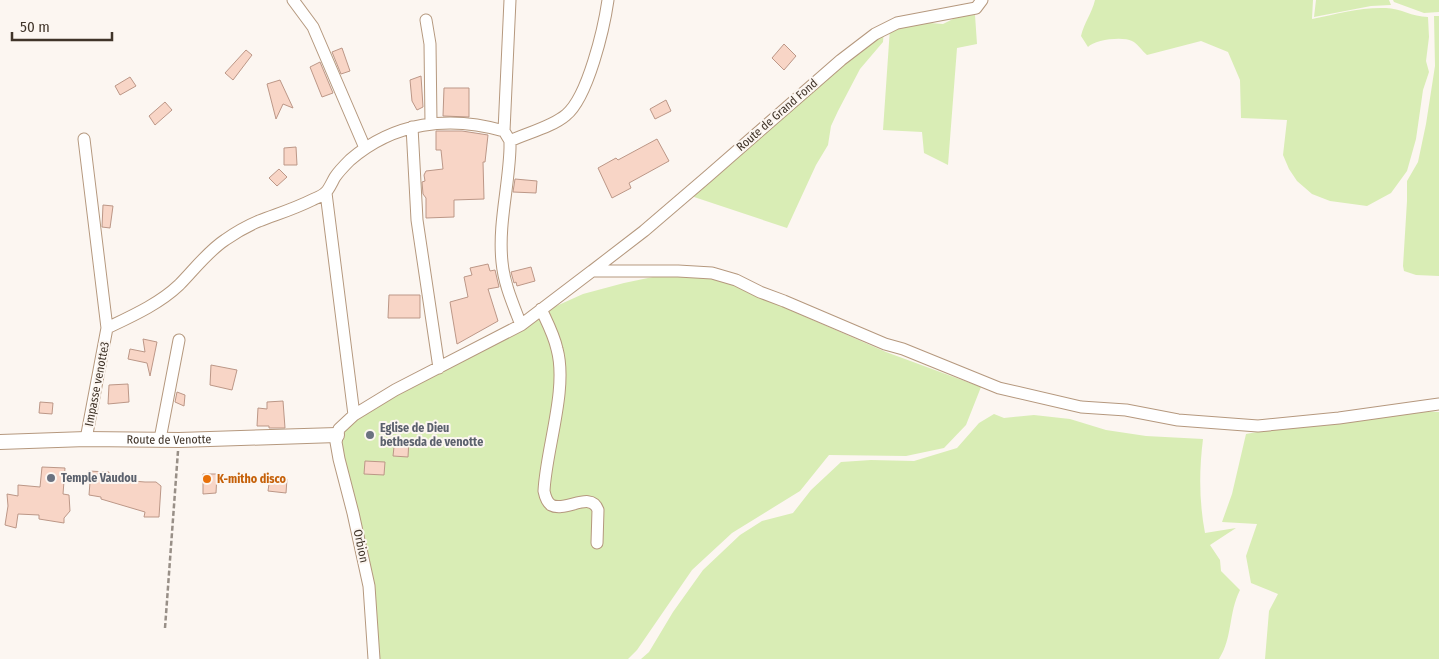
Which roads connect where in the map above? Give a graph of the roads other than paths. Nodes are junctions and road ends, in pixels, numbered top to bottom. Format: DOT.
graph roads {
  1 [pos="293,0"];
  2 [pos="510,0"];
  3 [pos="608,0"];
  4 [pos="982,0"];
  5 [pos="426,20"];
  6 [pos="431,122"];
  7 [pos="412,127"];
  8 [pos="507,136"];
  9 [pos="84,139"];
  10 [pos="365,148"];
  11 [pos="326,193"];
  12 [pos="592,271"];
  13 [pos="541,309"];
  14 [pos="521,325"];
  15 [pos="107,328"];
  16 [pos="179,340"];
  17 [pos="438,368"];
  18 [pos="1439,404"];
  19 [pos="354,415"];
  20 [pos="337,435"];
  21 [pos="160,439"];
  22 [pos="86,440"];
  23 [pos="0,442"];
  24 [pos="597,543"];
  25 [pos="374,659"];
  1 -- 10 [label="street"];
  2 -- 8 [label="street"];
  3 -- 8 [label="street"];
  4 -- 12 [label="street, Route de Grand Fond"];
  5 -- 6 [label="street"];
  6 -- 7 [label="street"];
  6 -- 8 [label="street"];
  7 -- 10 [label="street"];
  7 -- 17 [label="street"];
  8 -- 14 [label="street"];
  9 -- 15 [label="street, Impasse venotte3"];
  10 -- 11 [label="street"];
  11 -- 15 [label="street"];
  11 -- 19 [label="street"];
  12 -- 13 [label="street, Route de Grand Fond"];
  12 -- 18 [label="street"];
  13 -- 14 [label="street, Route de Grand Fond"];
  13 -- 24 [label="street"];
  14 -- 17 [label="street, Route de Grand Fond"];
  15 -- 22 [label="street, Impasse venotte3"];
  16 -- 21 [label="street"];
  17 -- 19 [label="street, Route de Grand Fond"];
  19 -- 20 [label="street, Route de Grand Fond"];
  20 -- 21 [label="street, Route de Venotte"];
  20 -- 25 [label="street, Orbion"];
  21 -- 22 [label="street, Route de Venotte"];
  22 -- 23 [label="street, Route de Venotte"];
}
